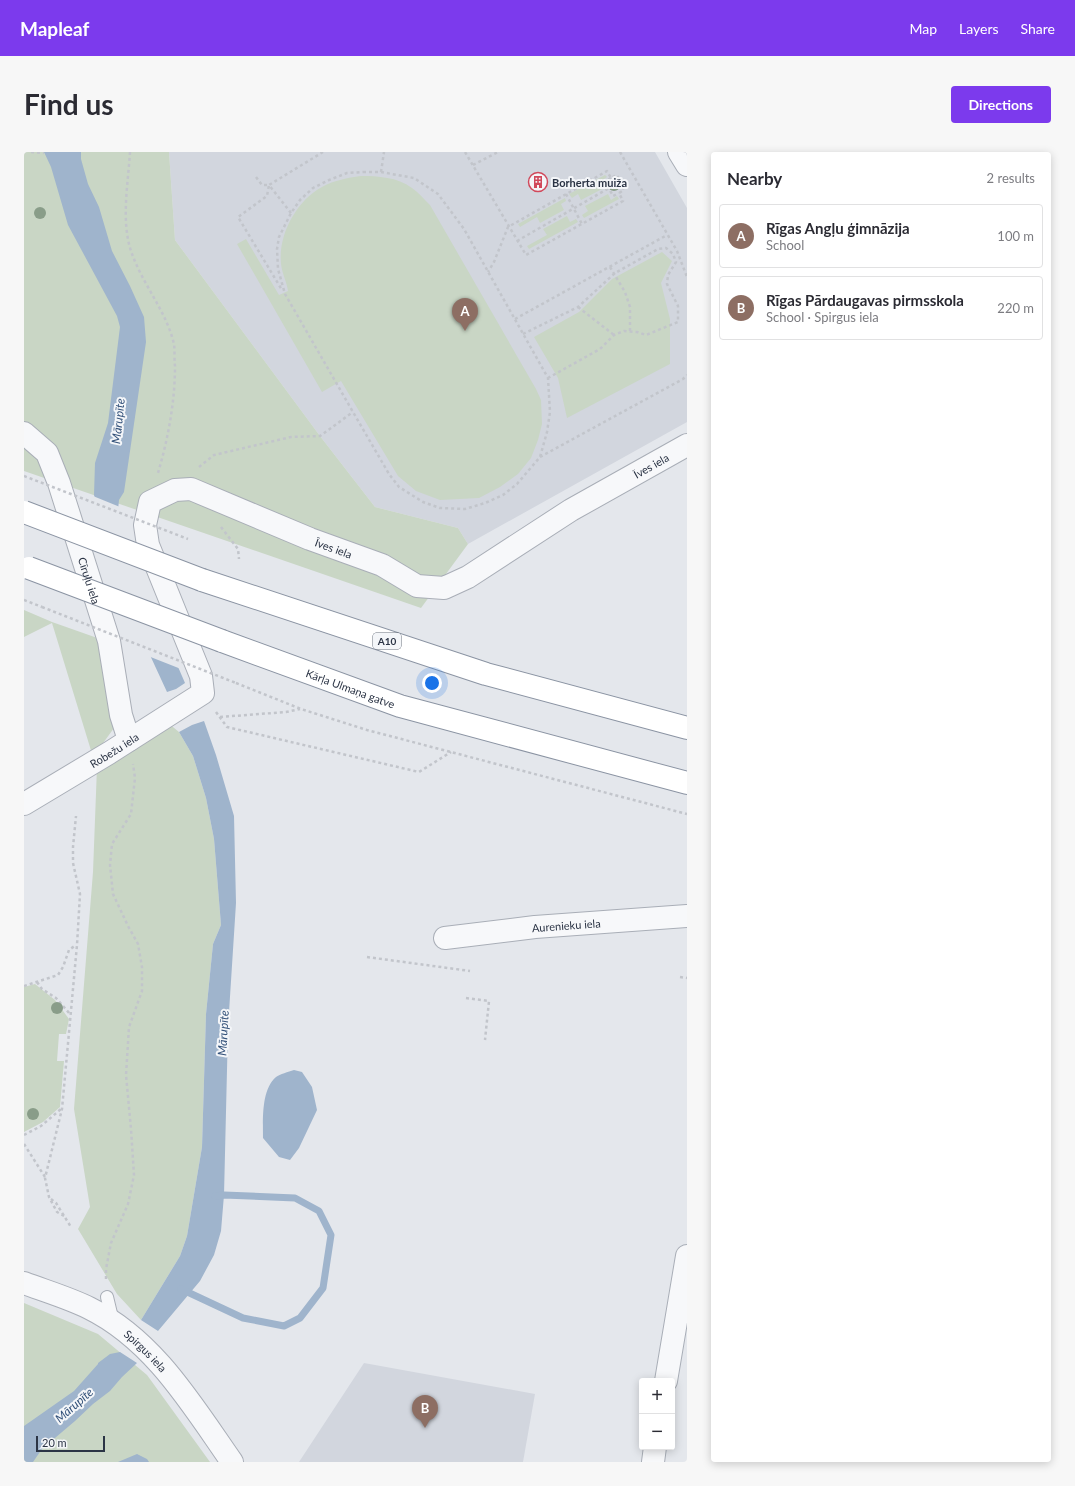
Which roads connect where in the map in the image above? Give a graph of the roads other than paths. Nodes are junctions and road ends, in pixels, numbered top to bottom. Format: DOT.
graph roads {
  1 [pos="679,152"];
  2 [pos="687,165"];
  3 [pos="24,433"];
  4 [pos="687,445"];
  5 [pos="24,512"];
  6 [pos="26,567"];
  7 [pos="203,693"];
  8 [pos="687,728"];
  9 [pos="129,740"];
  10 [pos="687,783"];
  11 [pos="24,804"];
  12 [pos="687,916"];
  13 [pos="445,938"];
  14 [pos="687,1256"];
  15 [pos="24,1283"];
  16 [pos="108,1297"];
  17 [pos="113,1322"];
  18 [pos="667,1378"];
  19 [pos="655,1450"];
  20 [pos="232,1462"];
  21 [pos="653,1462"];
  1 -- 2 [label="street"];
  3 -- 9 [label="street, Cīruļu iela"];
  4 -- 7 [label="street, Īves iela"];
  5 -- 8 [label="highway, A10, bridge"];
  6 -- 10 [label="highway, Kārļa Ulmaņa gatve, bridge"];
  7 -- 9 [label="street, Robežu iela"];
  9 -- 11 [label="street, Robežu iela"];
  12 -- 13 [label="street, Aurenieku iela"];
  14 -- 18 [label="street"];
  15 -- 17 [label="street, Spirgus iela"];
  16 -- 17 [label="lane"];
  17 -- 20 [label="street, Spirgus iela"];
  19 -- 21 [label="street"];
}
